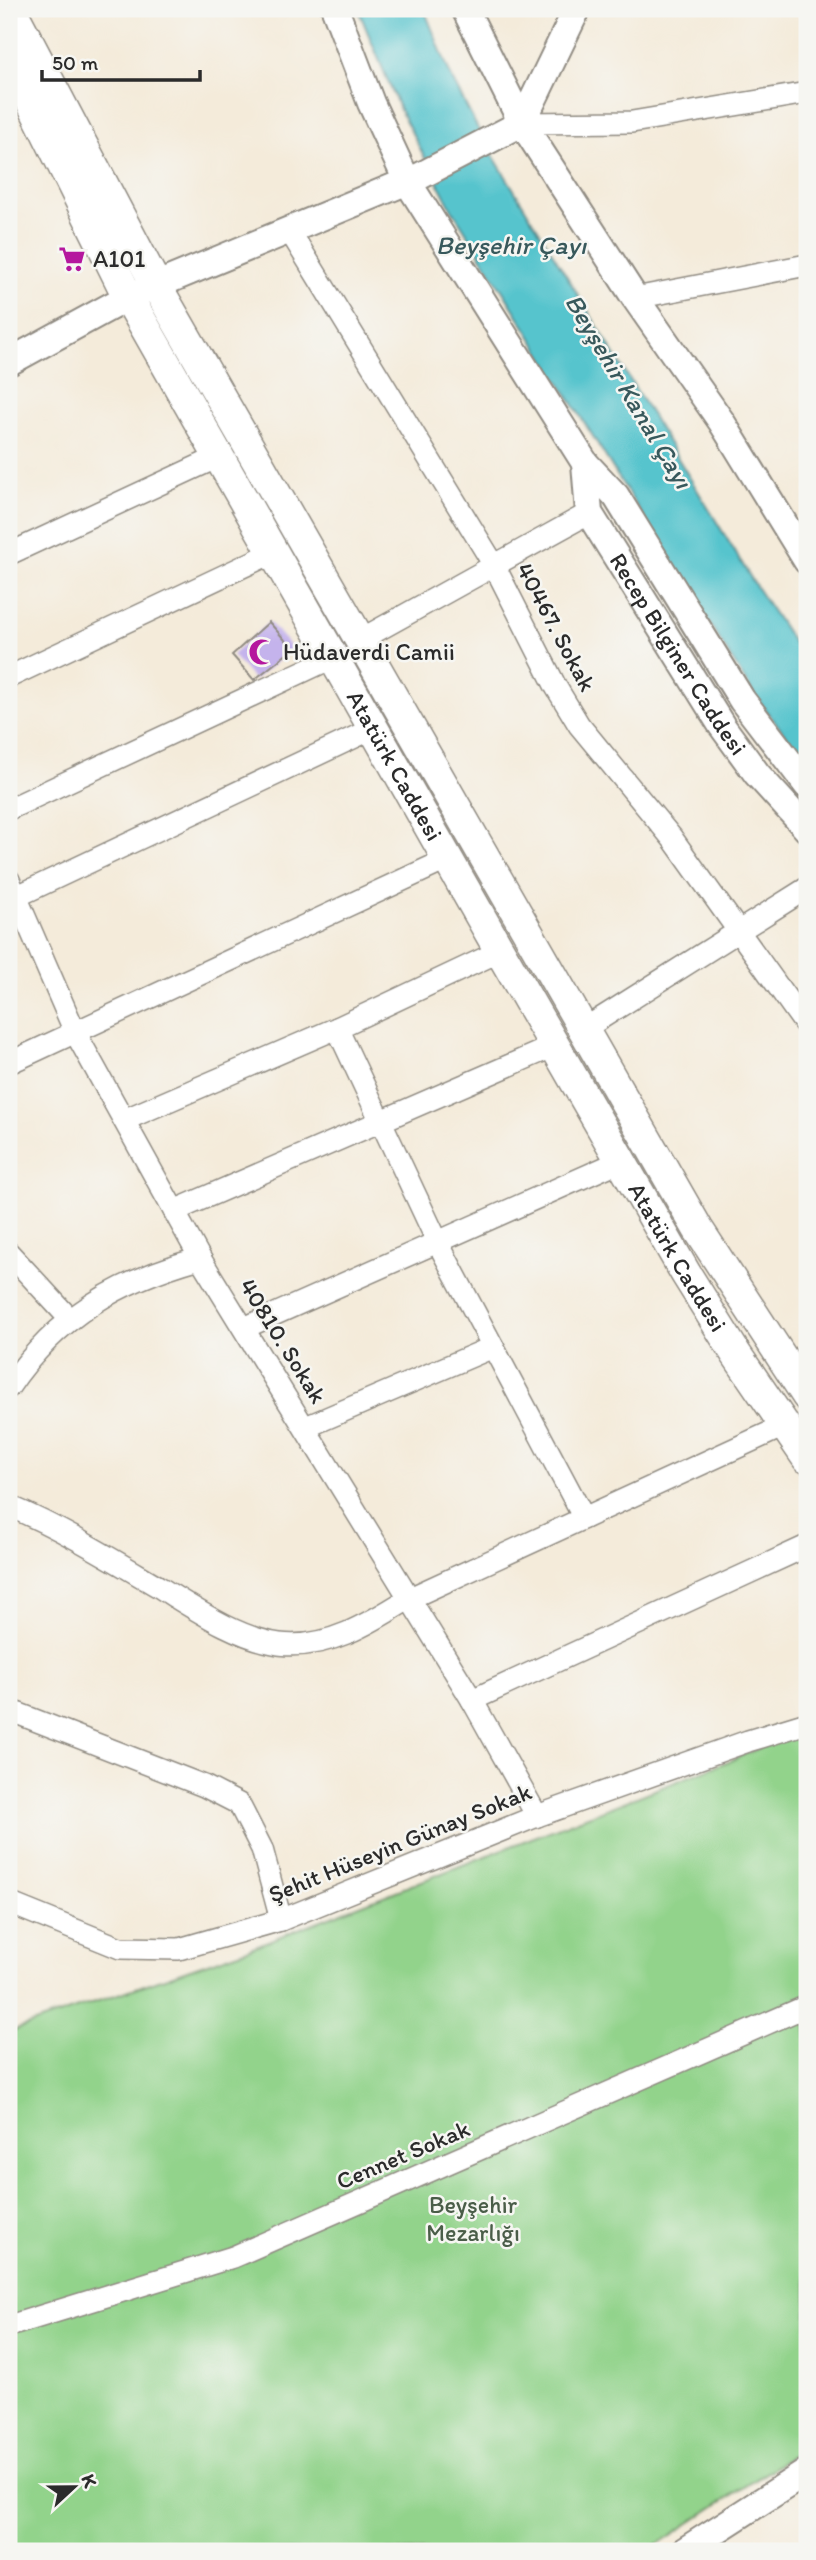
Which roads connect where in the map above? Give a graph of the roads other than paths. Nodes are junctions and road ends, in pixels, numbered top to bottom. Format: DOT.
graph roads {
  1 [pos="11,9"];
  2 [pos="335,9"];
  3 [pos="465,9"];
  4 [pos="577,9"];
  5 [pos="9,57"];
  6 [pos="807,93"];
  7 [pos="522,123"];
  8 [pos="413,179"];
  9 [pos="289,230"];
  10 [pos="807,268"];
  11 [pos="156,285"];
  12 [pos="128,297"];
  13 [pos="635,298"];
  14 [pos="9,362"];
  15 [pos="220,456"];
  16 [pos="585,463"];
  17 [pos="589,513"];
  18 [pos="274,552"];
  19 [pos="9,554"];
  20 [pos="807,561"];
  21 [pos="494,565"];
  22 [pos="360,640"];
  23 [pos="334,657"];
  24 [pos="9,677"];
  25 [pos="374,728"];
  26 [pos="807,785"];
  27 [pos="9,810"];
  28 [pos="807,829"];
  29 [pos="448,859"];
  30 [pos="807,888"];
  31 [pos="11,892"];
  32 [pos="737,932"];
  33 [pos="500,951"];
  34 [pos="807,1027"];
  35 [pos="337,1028"];
  36 [pos="584,1029"];
  37 [pos="75,1032"];
  38 [pos="554,1046"];
  39 [pos="9,1063"];
  40 [pos="124,1121"];
  41 [pos="380,1121"];
  42 [pos="620,1161"];
  43 [pos="174,1211"];
  44 [pos="438,1243"];
  45 [pos="9,1253"];
  46 [pos="200,1258"];
  47 [pos="69,1318"];
  48 [pos="244,1328"];
  49 [pos="493,1347"];
  50 [pos="804,1386"];
  51 [pos="9,1387"];
  52 [pos="784,1426"];
  53 [pos="306,1427"];
  54 [pos="807,1458"];
  55 [pos="9,1506"];
  56 [pos="584,1518"];
  57 [pos="807,1546"];
  58 [pos="408,1599"];
  59 [pos="472,1700"];
  60 [pos="9,1710"];
  61 [pos="807,1723"];
  62 [pos="537,1816"];
  63 [pos="9,1903"];
  64 [pos="281,1920"];
  65 [pos="807,2006"];
  66 [pos="9,2326"];
  67 [pos="807,2472"];
  68 [pos="684,2551"];
  1 -- 11 [label="main road, Atatürk Caddesi"];
  2 -- 8 [label="street, Recep Bilginer Caddesi"];
  3 -- 7 [label="street"];
  4 -- 7 [label="street"];
  5 -- 12 [label="main road, Atatürk Caddesi"];
  6 -- 7 [label="street"];
  7 -- 8 [label="street"];
  7 -- 13 [label="street"];
  8 -- 9 [label="street"];
  8 -- 16 [label="street, Recep Bilginer Caddesi"];
  9 -- 11 [label="street"];
  9 -- 21 [label="street, 40467. Sokak"];
  10 -- 13 [label="street"];
  11 -- 12 [label="street"];
  11 -- 22 [label="main road, Atatürk Caddesi"];
  12 -- 14 [label="street"];
  12 -- 15 [label="main road, Atatürk Caddesi"];
  13 -- 20 [label="street"];
  15 -- 18 [label="main road, Atatürk Caddesi"];
  15 -- 19 [label="street"];
  16 -- 17 [label="street, Recep Bilginer Caddesi"];
  16 -- 26 [label="street, Recep Bilginer Caddesi"];
  17 -- 21 [label="street"];
  17 -- 28 [label="street, Recep Bilginer Caddesi"];
  18 -- 23 [label="main road, Atatürk Caddesi"];
  18 -- 24 [label="street"];
  21 -- 22 [label="street"];
  21 -- 32 [label="street, 40467. Sokak"];
  22 -- 36 [label="main road, Atatürk Caddesi"];
  23 -- 25 [label="main road, Atatürk Caddesi"];
  23 -- 27 [label="street"];
  25 -- 29 [label="main road, Atatürk Caddesi"];
  25 -- 31 [label="street"];
  29 -- 33 [label="main road, Atatürk Caddesi"];
  29 -- 37 [label="street"];
  30 -- 32 [label="street"];
  31 -- 37 [label="street, 40810. Sokak"];
  32 -- 34 [label="street, 40467. Sokak"];
  32 -- 36 [label="street"];
  33 -- 35 [label="street"];
  33 -- 38 [label="main road, Atatürk Caddesi"];
  35 -- 40 [label="street"];
  35 -- 41 [label="street"];
  36 -- 50 [label="main road, Atatürk Caddesi"];
  37 -- 39 [label="street"];
  37 -- 40 [label="street, 40810. Sokak"];
  38 -- 41 [label="street"];
  38 -- 42 [label="main road, Atatürk Caddesi"];
  40 -- 43 [label="street, 40810. Sokak"];
  41 -- 43 [label="street"];
  41 -- 44 [label="street"];
  42 -- 44 [label="street"];
  42 -- 52 [label="main road, Atatürk Caddesi"];
  43 -- 46 [label="street, 40810. Sokak"];
  44 -- 48 [label="street"];
  44 -- 49 [label="street"];
  45 -- 47 [label="street"];
  46 -- 47 [label="street"];
  46 -- 48 [label="street, 40810. Sokak"];
  47 -- 51 [label="street"];
  48 -- 53 [label="street, 40810. Sokak"];
  49 -- 53 [label="street"];
  49 -- 56 [label="street"];
  52 -- 54 [label="main road, Atatürk Caddesi"];
  52 -- 56 [label="street"];
  53 -- 58 [label="street, 40810. Sokak"];
  55 -- 58 [label="street"];
  56 -- 58 [label="street"];
  57 -- 59 [label="street"];
  58 -- 59 [label="street, 40810. Sokak"];
  59 -- 62 [label="street, 40810. Sokak"];
  60 -- 64 [label="street"];
  61 -- 62 [label="street, Şehit Hüseyin Günay Sokak"];
  62 -- 64 [label="street, Şehit Hüseyin Günay Sokak"];
  63 -- 64 [label="street, Şehit Hüseyin Günay Sokak"];
  65 -- 66 [label="street, Cennet Sokak"];
  67 -- 68 [label="street"];
}
